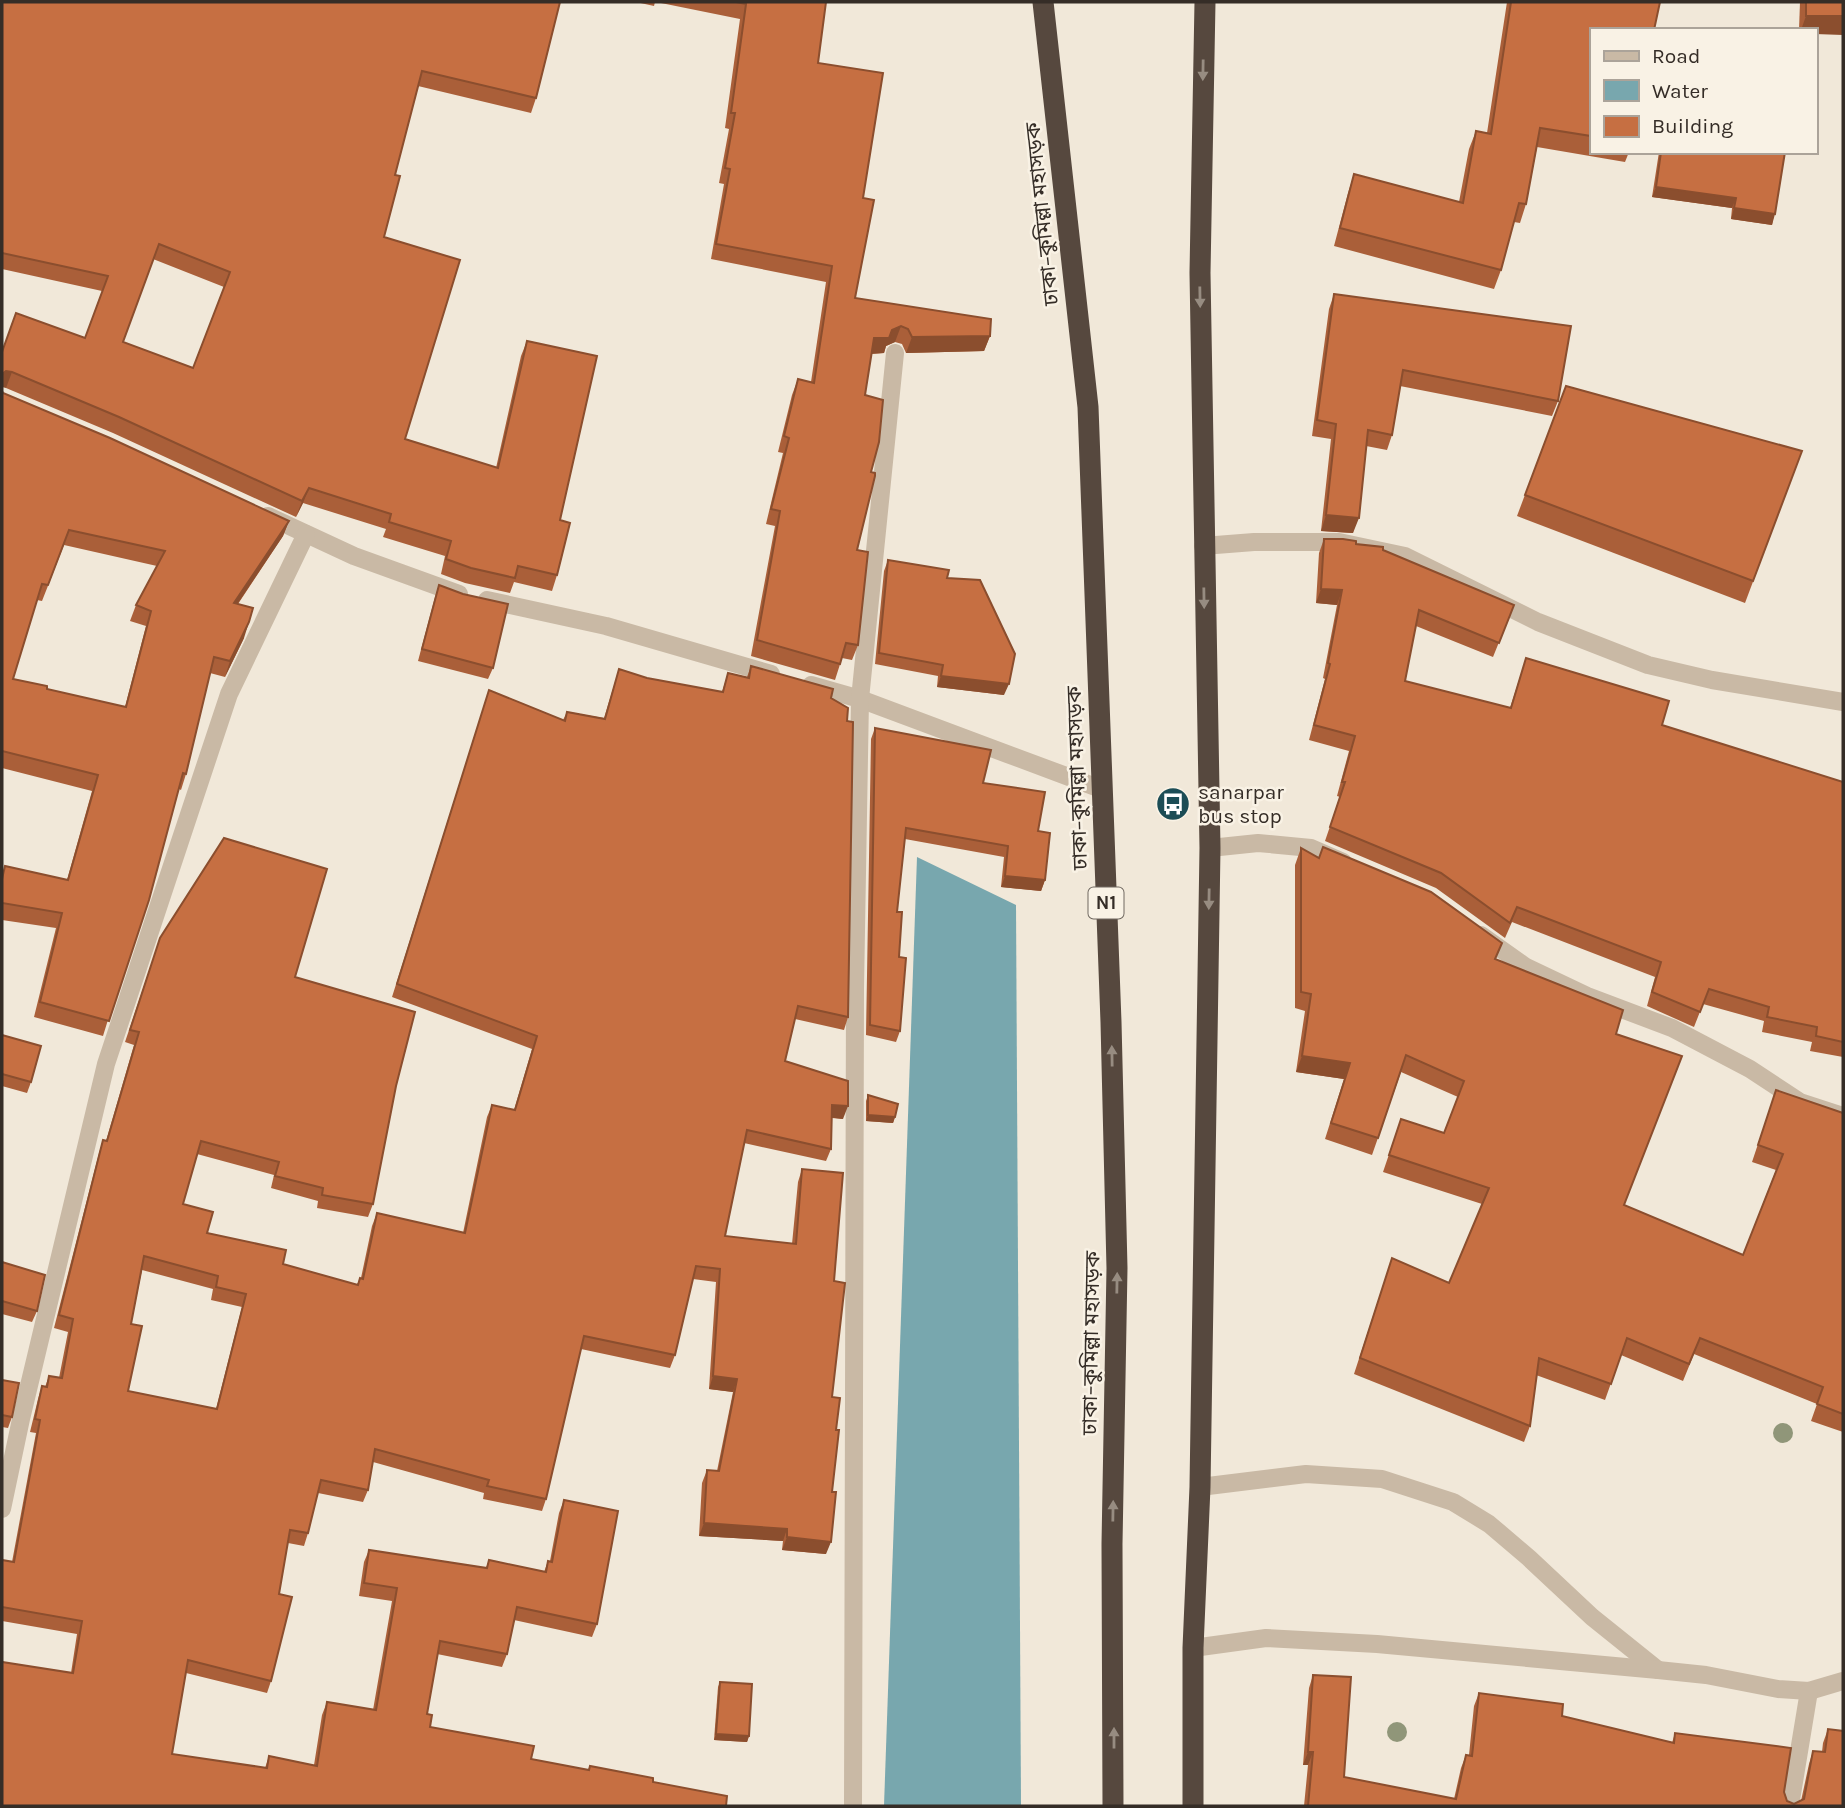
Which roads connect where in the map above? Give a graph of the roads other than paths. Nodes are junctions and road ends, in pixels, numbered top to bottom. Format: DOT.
graph roads {
  1 [pos="1043,2"];
  2 [pos="1205,2"];
  3 [pos="895,354"];
  4 [pos="257,511"];
  5 [pos="306,534"];
  6 [pos="1203,547"];
  7 [pos="860,699"];
  8 [pos="1843,702"];
  9 [pos="1101,789"];
  10 [pos="1210,848"];
  11 [pos="1359,869"];
  12 [pos="1470,926"];
  13 [pos="1843,1116"];
  14 [pos="1200,1487"];
  15 [pos="2,1509"];
  16 [pos="1193,1648"];
  17 [pos="1658,1670"];
  18 [pos="1843,1681"];
  19 [pos="1809,1691"];
  20 [pos="853,1806"];
  21 [pos="1113,1806"];
  22 [pos="1192,1806"];
  23 [pos="1790,1806"];
  1 -- 9 [label="highway, ঢাকা–কুমিল্লা মহাসড়ক / N1"];
  2 -- 6 [label="highway, one-way"];
  3 -- 7 [label="street"];
  4 -- 5 [label="street"];
  5 -- 7 [label="street"];
  5 -- 15 [label="street"];
  6 -- 8 [label="street"];
  6 -- 10 [label="highway, one-way"];
  7 -- 9 [label="street"];
  7 -- 20 [label="street"];
  21 -- 9 [label="highway, ঢাকা–কুমিল্লা মহাসড়ক / N1, one-way"];
  10 -- 11 [label="street"];
  10 -- 14 [label="highway, one-way"];
  12 -- 13 [label="street"];
  14 -- 16 [label="highway"];
  14 -- 17 [label="street"];
  16 -- 17 [label="street"];
  16 -- 22 [label="highway"];
  17 -- 19 [label="street"];
  18 -- 19 [label="street"];
  19 -- 23 [label="street"];
}
